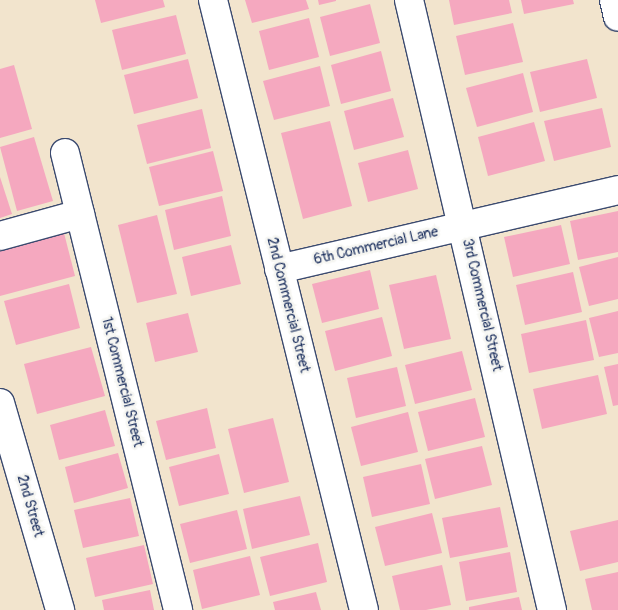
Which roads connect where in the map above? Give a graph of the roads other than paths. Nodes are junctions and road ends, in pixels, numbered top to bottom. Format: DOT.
graph roads {
  1 [pos="213,0"];
  2 [pos="409,0"];
  3 [pos="614,0"];
  4 [pos="618,17"];
  5 [pos="65,153"];
  6 [pos="618,190"];
  7 [pos="80,214"];
  8 [pos="463,226"];
  9 [pos="0,236"];
  10 [pos="279,269"];
  11 [pos="0,403"];
  12 [pos="60,610"];
  13 [pos="178,610"];
  14 [pos="364,610"];
  15 [pos="552,610"];
  1 -- 10 [label="street, 2nd Commercial Street"];
  2 -- 8 [label="street, 3rd Commercial Street"];
  3 -- 4 [label="street"];
  5 -- 7 [label="street, 1st Commercial Street"];
  6 -- 8 [label="street, 6th Commercial Lane"];
  7 -- 9 [label="street"];
  7 -- 13 [label="street, 1st Commercial Street"];
  8 -- 10 [label="street, 6th Commercial Lane"];
  8 -- 15 [label="street, 3rd Commercial Street"];
  10 -- 14 [label="street, 2nd Commercial Street"];
  11 -- 12 [label="street, 2nd Street"];
}
